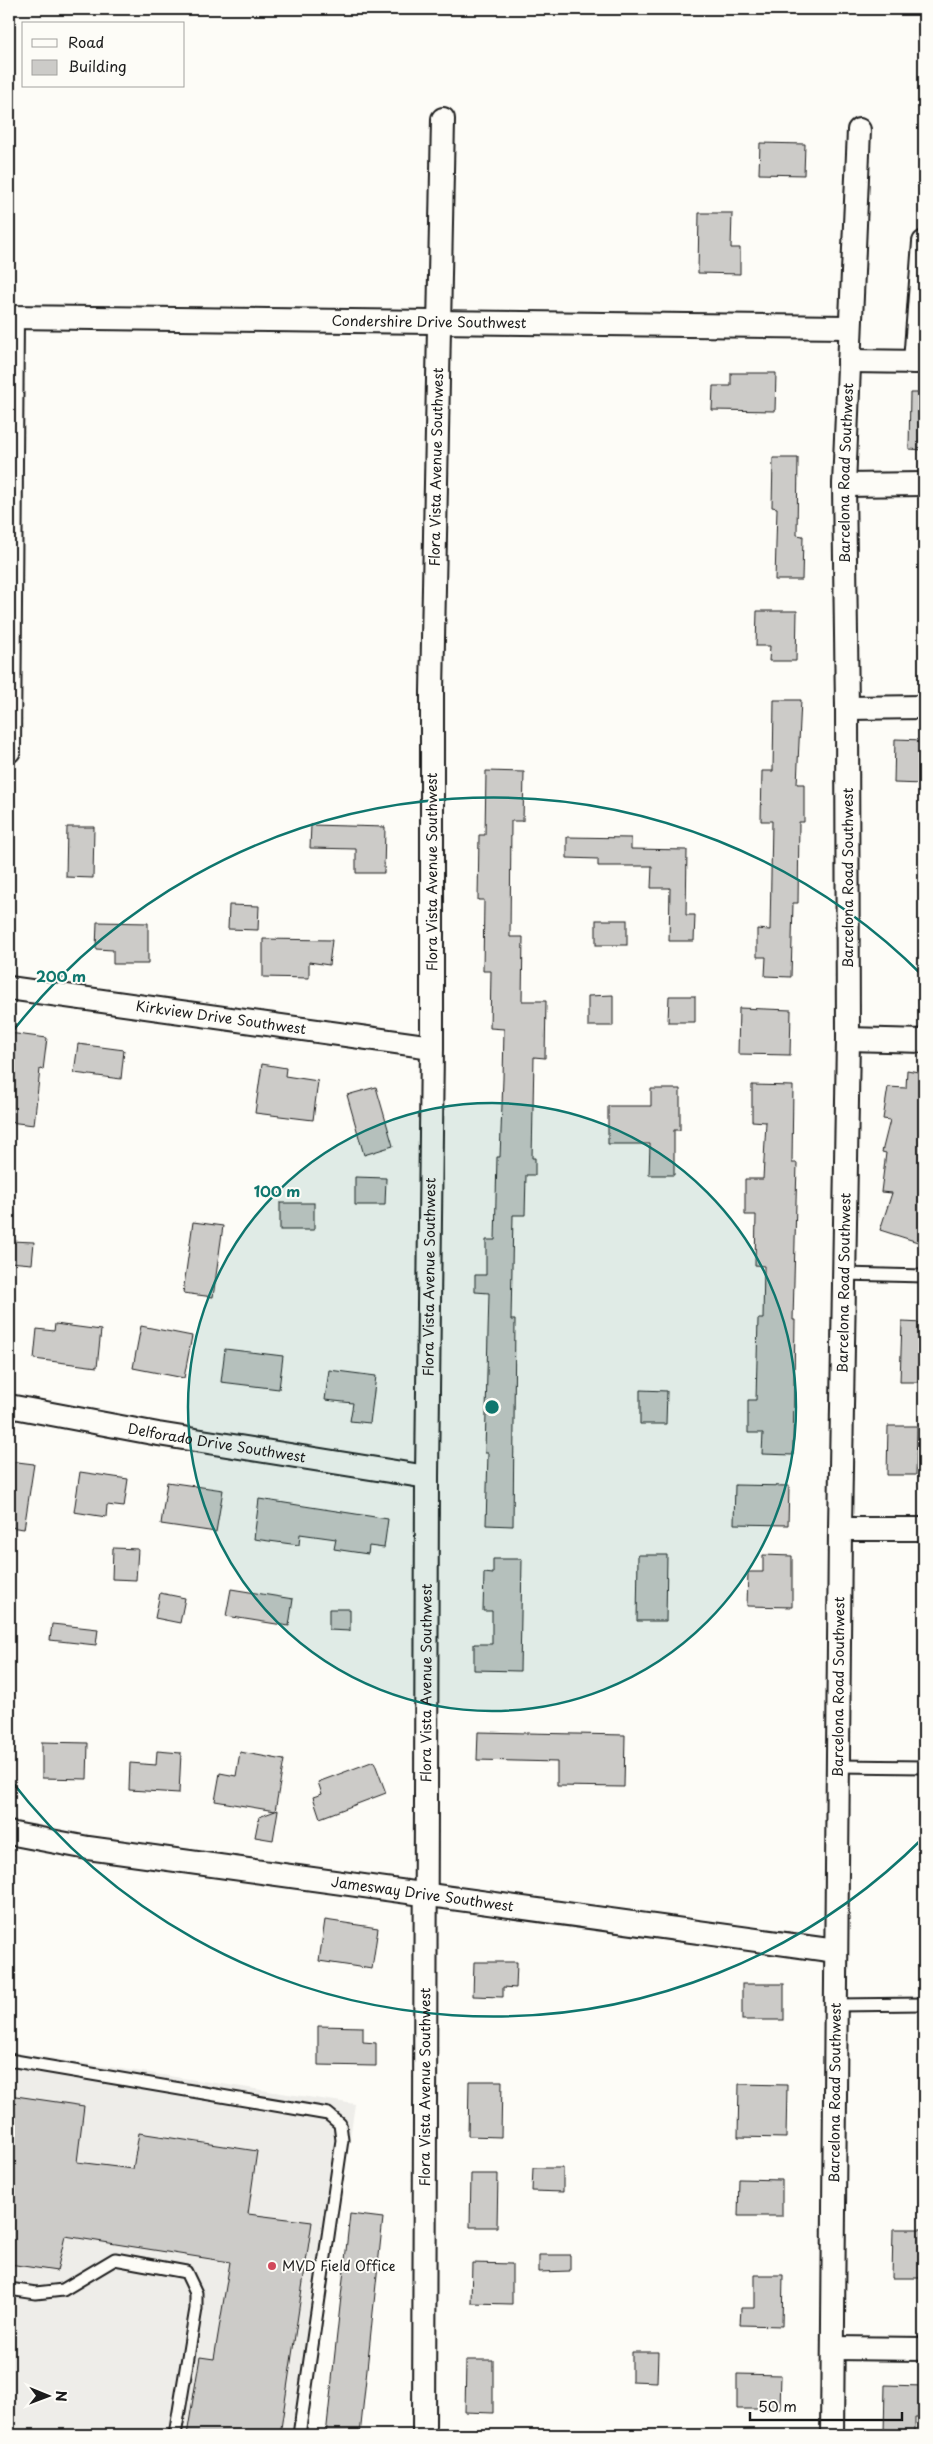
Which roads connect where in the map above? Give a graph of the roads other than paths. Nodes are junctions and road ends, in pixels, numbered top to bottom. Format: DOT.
graph roads {
  1 [pos="443,119"];
  2 [pos="859,130"];
  3 [pos="924,242"];
  4 [pos="10,317"];
  5 [pos="438,324"];
  6 [pos="849,327"];
  7 [pos="849,360"];
  8 [pos="920,362"];
  9 [pos="924,484"];
  10 [pos="844,485"];
  11 [pos="924,707"];
  12 [pos="847,708"];
  13 [pos="9,751"];
  14 [pos="9,988"];
  15 [pos="848,1039"];
  16 [pos="924,1041"];
  17 [pos="432,1047"];
  18 [pos="844,1274"];
  19 [pos="924,1276"];
  20 [pos="9,1406"];
  21 [pos="427,1477"];
  22 [pos="840,1528"];
  23 [pos="924,1528"];
  24 [pos="838,1766"];
  25 [pos="924,1767"];
  26 [pos="9,1833"];
  27 [pos="427,1893"];
  28 [pos="836,1951"];
  29 [pos="924,2004"];
  30 [pos="836,2005"];
  31 [pos="9,2060"];
  32 [pos="9,2289"];
  33 [pos="833,2348"];
  34 [pos="924,2350"];
  35 [pos="175,2435"];
  36 [pos="299,2435"];
  37 [pos="424,2435"];
  38 [pos="832,2435"];
  1 -- 5 [label="street, Flora Vista Avenue Southwest"];
  2 -- 6 [label="street, Barcelona Road Southwest"];
  3 -- 8 [label="street"];
  4 -- 5 [label="street, Condershire Drive Southwest"];
  4 -- 13 [label="street"];
  5 -- 6 [label="street, Condershire Drive Southwest"];
  5 -- 17 [label="street, Flora Vista Avenue Southwest"];
  6 -- 7 [label="street, Barcelona Road Southwest"];
  7 -- 8 [label="street"];
  7 -- 10 [label="street, Barcelona Road Southwest"];
  9 -- 10 [label="street"];
  10 -- 12 [label="street, Barcelona Road Southwest"];
  11 -- 12 [label="street"];
  12 -- 15 [label="street, Barcelona Road Southwest"];
  14 -- 17 [label="street, Kirkview Drive Southwest"];
  15 -- 16 [label="street"];
  15 -- 18 [label="street, Barcelona Road Southwest"];
  17 -- 21 [label="street, Flora Vista Avenue Southwest"];
  18 -- 19 [label="lane"];
  18 -- 22 [label="street, Barcelona Road Southwest"];
  20 -- 21 [label="street, Delforado Drive Southwest"];
  21 -- 27 [label="street, Flora Vista Avenue Southwest"];
  22 -- 23 [label="street"];
  22 -- 24 [label="street, Barcelona Road Southwest"];
  24 -- 25 [label="lane"];
  24 -- 28 [label="street, Barcelona Road Southwest"];
  26 -- 27 [label="street, Jamesway Drive Southwest"];
  27 -- 28 [label="street, Jamesway Drive Southwest"];
  27 -- 37 [label="street, Flora Vista Avenue Southwest"];
  28 -- 30 [label="street, Barcelona Road Southwest"];
  29 -- 30 [label="lane"];
  30 -- 33 [label="street, Barcelona Road Southwest"];
  31 -- 36 [label="lane"];
  32 -- 35 [label="lane"];
  33 -- 34 [label="street"];
  33 -- 38 [label="street, Barcelona Road Southwest"];
}
